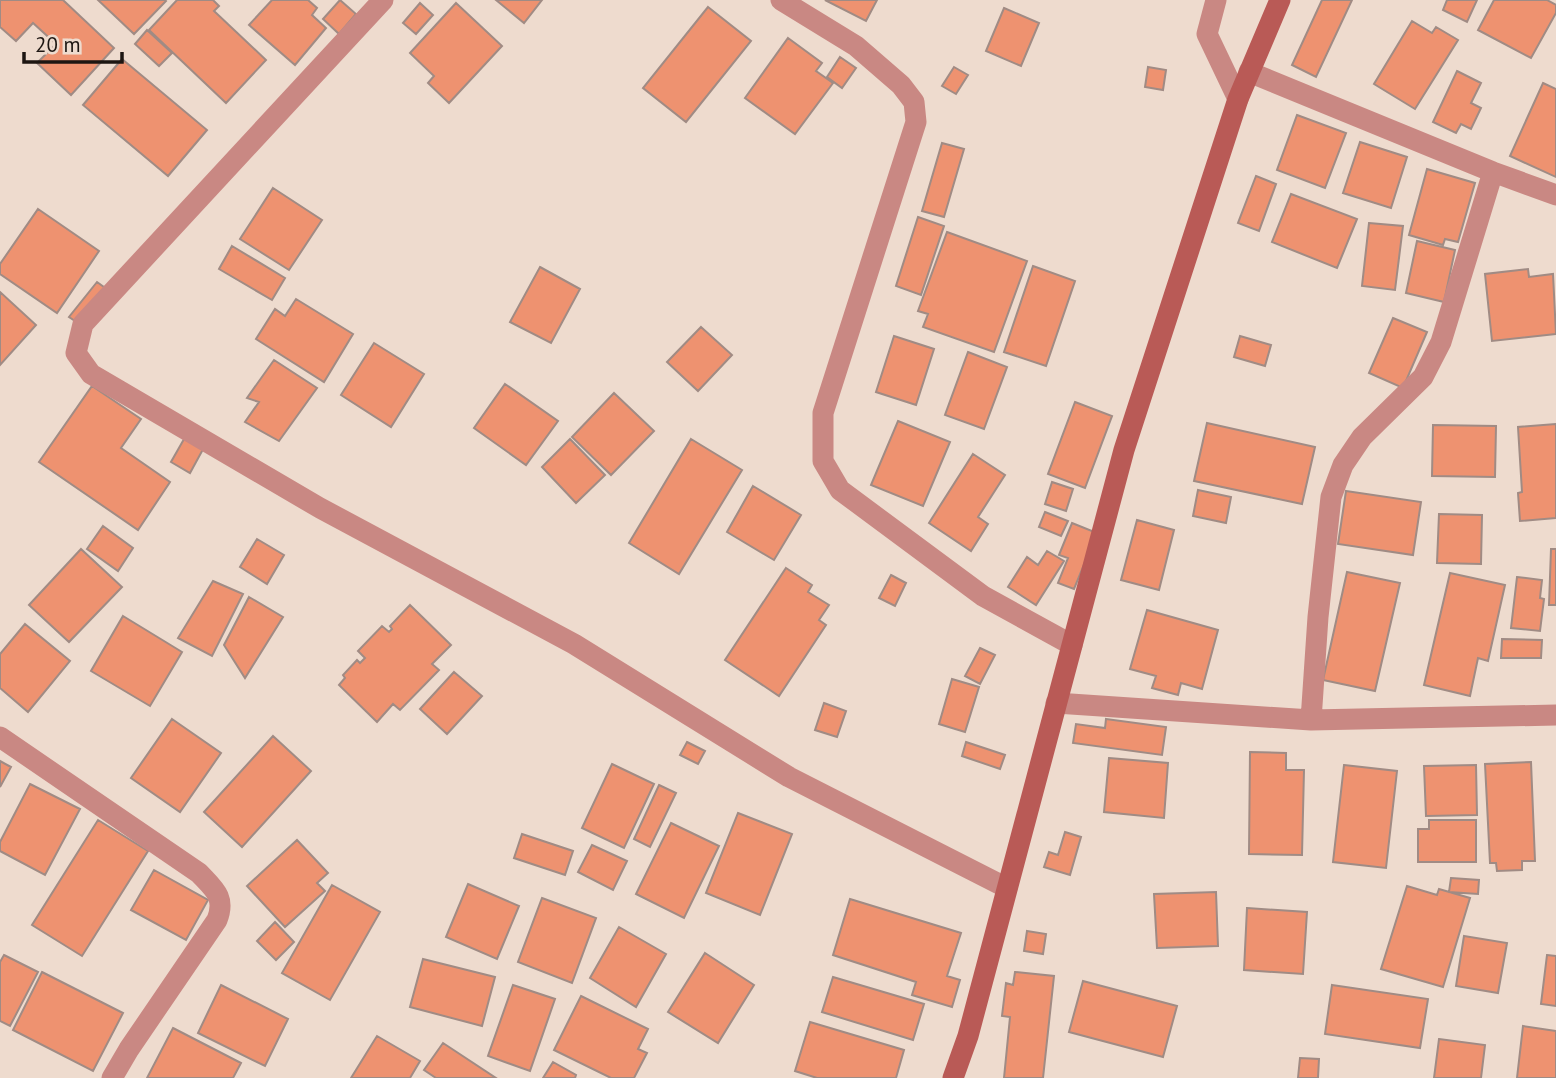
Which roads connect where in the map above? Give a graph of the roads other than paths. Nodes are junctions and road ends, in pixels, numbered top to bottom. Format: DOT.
graph roads {
  1 [pos="383,0"];
  2 [pos="781,0"];
  3 [pos="1216,0"];
  4 [pos="1280,0"];
  5 [pos="1249,72"];
  6 [pos="1238,99"];
  7 [pos="1493,172"];
  8 [pos="1556,195"];
  9 [pos="1072,645"];
  10 [pos="1056,703"];
  11 [pos="1556,715"];
  12 [pos="1311,720"];
  13 [pos="0,737"];
  14 [pos="1007,888"];
  15 [pos="113,1078"];
  16 [pos="954,1078"];
  1 -- 14 [label="street"];
  2 -- 9 [label="street"];
  3 -- 6 [label="street"];
  4 -- 5 [label="street"];
  5 -- 6 [label="street"];
  5 -- 7 [label="street"];
  6 -- 9 [label="street"];
  7 -- 8 [label="street"];
  7 -- 12 [label="street"];
  9 -- 10 [label="street"];
  10 -- 12 [label="street"];
  10 -- 14 [label="street"];
  11 -- 12 [label="street"];
  13 -- 15 [label="street"];
  14 -- 16 [label="street"];
}
